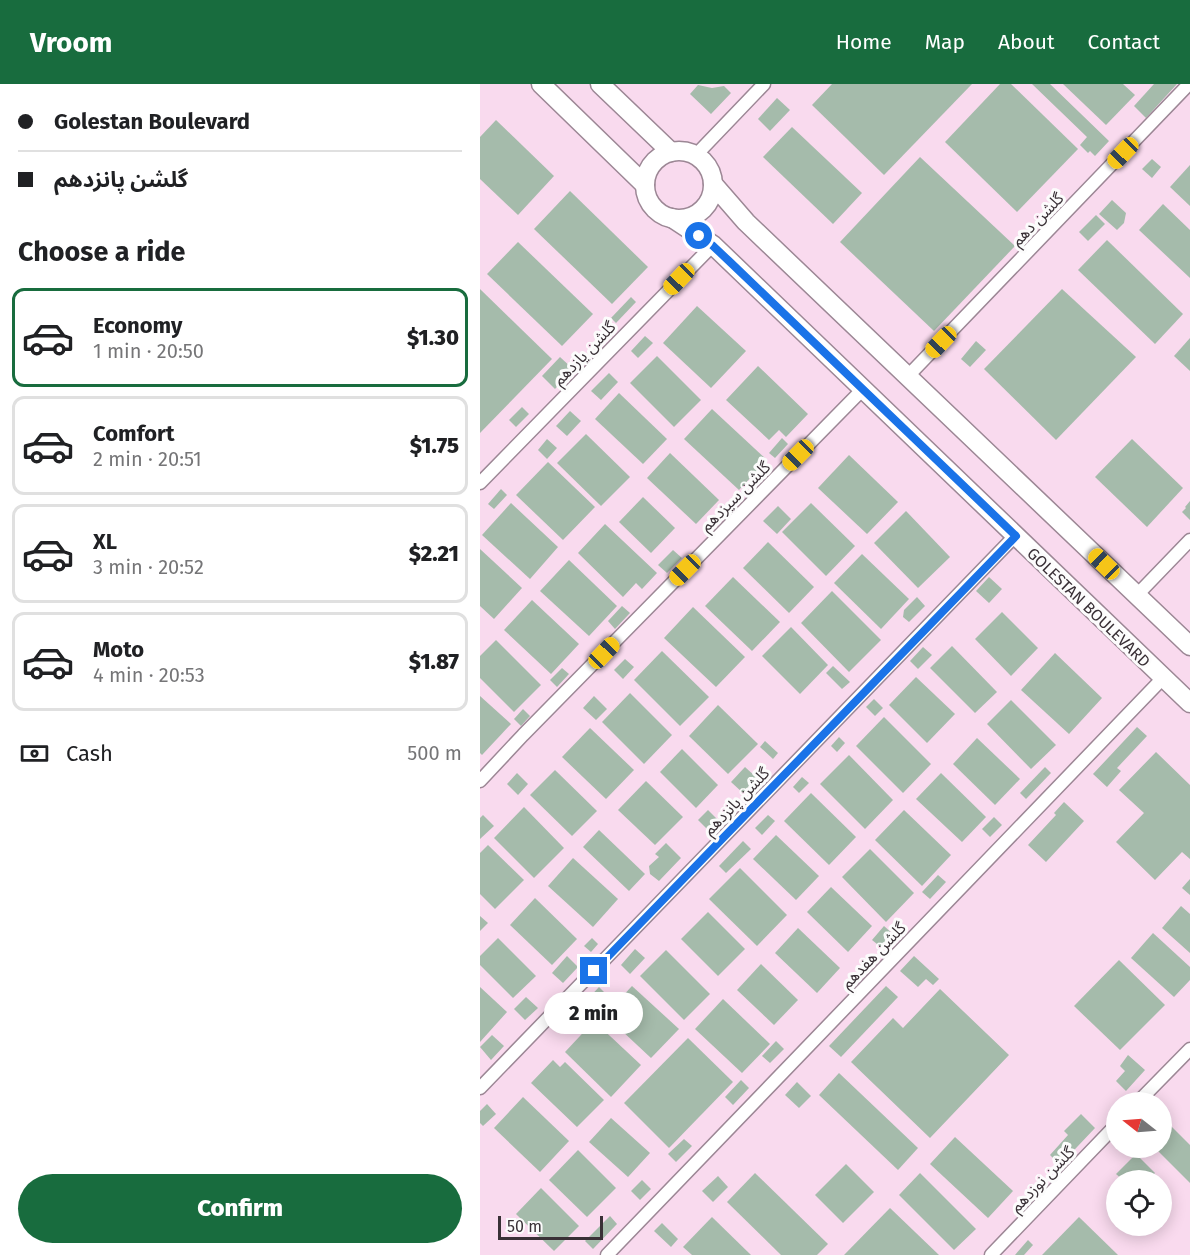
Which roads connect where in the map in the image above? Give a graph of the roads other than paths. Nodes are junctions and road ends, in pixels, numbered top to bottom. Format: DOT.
graph roads {
  1 [pos="541,84"];
  2 [pos="600,84"];
  3 [pos="764,84"];
  4 [pos="1189,84"];
  5 [pos="671,152"];
  6 [pos="696,155"];
  7 [pos="713,184"];
  8 [pos="645,185"];
  9 [pos="672,219"];
  10 [pos="712,245"];
  11 [pos="908,376"];
  12 [pos="863,389"];
  13 [pos="480,483"];
  14 [pos="1016,536"];
  15 [pos="1190,540"];
  16 [pos="1137,595"];
  17 [pos="1190,645"];
  18 [pos="1163,678"];
  19 [pos="1190,703"];
  20 [pos="480,781"];
  21 [pos="1190,1048"];
  22 [pos="480,1088"];
  23 [pos="1148,1092"];
  24 [pos="1106,1135"];
  25 [pos="607,1255"];
  26 [pos="991,1255"];
  1 -- 8 [label="street"];
  2 -- 5 [label="street"];
  3 -- 6 [label="street"];
  4 -- 11 [label="street, گلشن دهم"];
  5 -- 6 [label="street"];
  5 -- 8 [label="street"];
  6 -- 7 [label="street"];
  7 -- 9 [label="street"];
  7 -- 11 [label="street"];
  8 -- 9 [label="street"];
  9 -- 10 [label="street, GOLESTAN BOULEVARD"];
  10 -- 12 [label="street, GOLESTAN BOULEVARD"];
  10 -- 13 [label="street, گلشن یازدهم"];
  11 -- 16 [label="street"];
  12 -- 14 [label="street, GOLESTAN BOULEVARD"];
  12 -- 20 [label="street, گلشن سیزدهم"];
  14 -- 18 [label="street, GOLESTAN BOULEVARD"];
  14 -- 22 [label="street, گلشن پانزدهم"];
  15 -- 16 [label="street"];
  16 -- 17 [label="street"];
  18 -- 19 [label="street, GOLESTAN BOULEVARD"];
  18 -- 25 [label="street, گلشن هفدهم"];
  21 -- 23 [label="street"];
  24 -- 26 [label="street, گلشن نوزدهم"];
}
